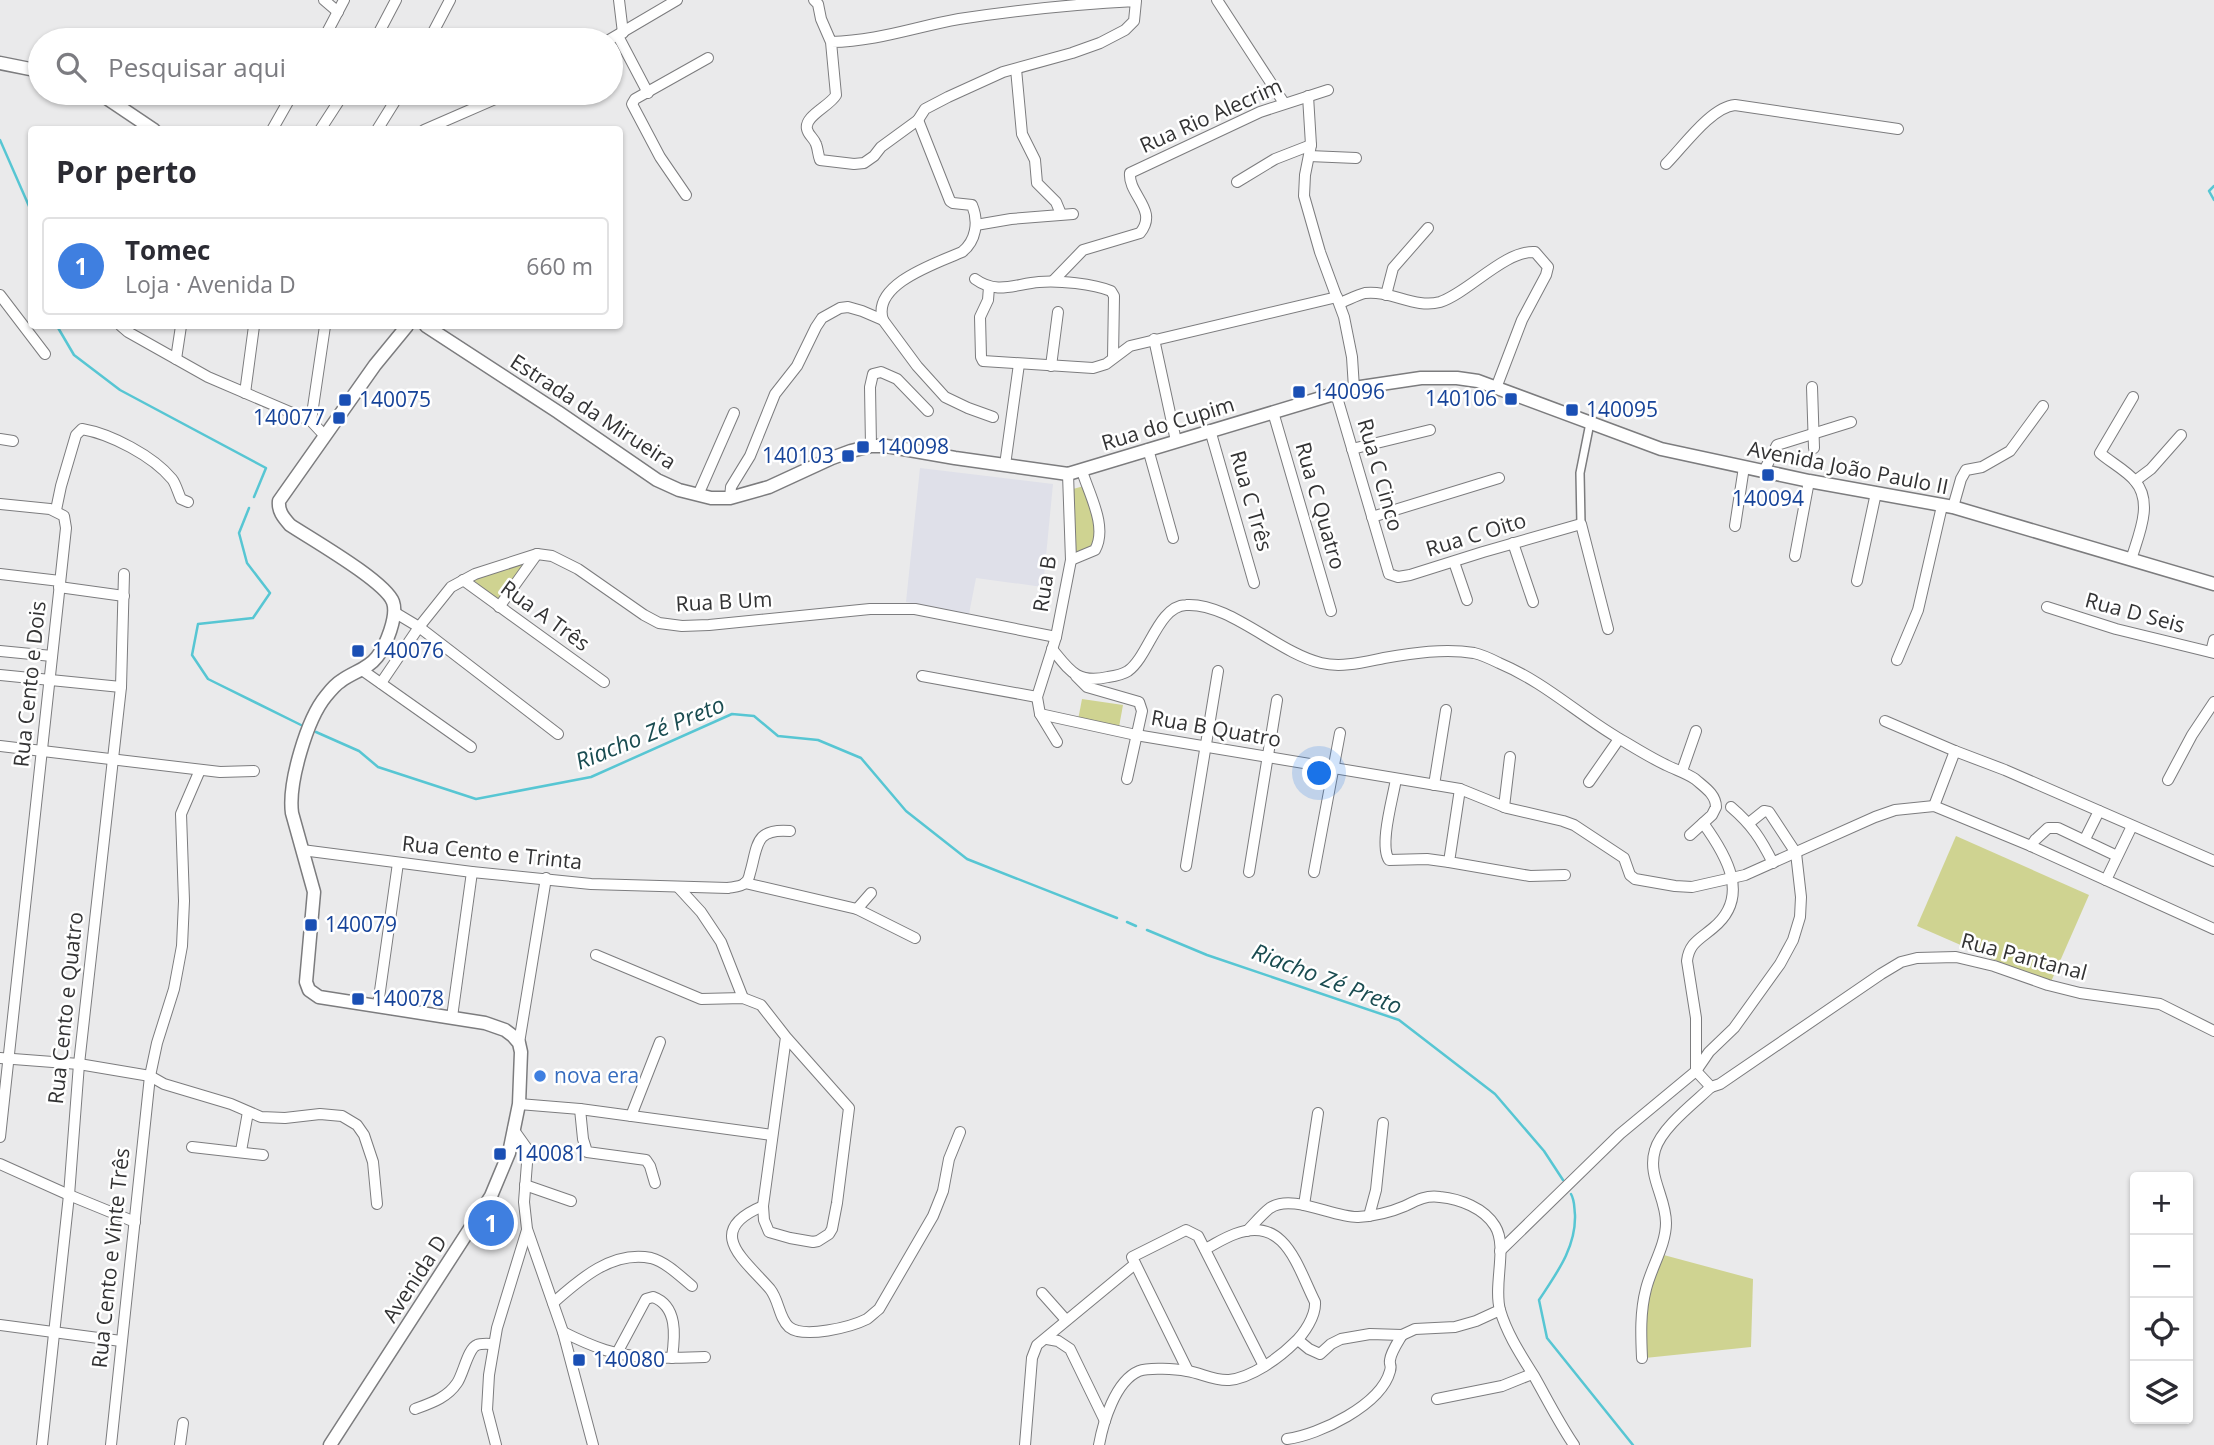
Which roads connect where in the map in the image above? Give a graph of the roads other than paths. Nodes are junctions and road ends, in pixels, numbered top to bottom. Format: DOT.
graph roads {
  1 [pos="324,0"];
  2 [pos="344,0"];
  3 [pos="396,0"];
  4 [pos="450,0"];
  5 [pos="619,0"];
  6 [pos="677,0"];
  7 [pos="814,0"];
  8 [pos="1143,0"];
  9 [pos="1217,0"];
  10 [pos="1136,1"];
  11 [pos="338,12"];
  12 [pos="329,28"];
  13 [pos="381,28"];
  14 [pos="435,28"];
  15 [pos="617,28"];
  16 [pos="623,32"];
  17 [pos="831,41"];
  18 [pos="623,47"];
  19 [pos="708,58"];
  20 [pos="0,63"];
  21 [pos="28,69"];
  22 [pos="1016,69"];
  23 [pos="1328,90"];
  24 [pos="648,93"];
  25 [pos="1308,96"];
  26 [pos="1284,103"];
  27 [pos="115,105"];
  28 [pos="286,105"];
  29 [pos="336,105"];
  30 [pos="393,105"];
  31 [pos="481,105"];
  32 [pos="918,120"];
  33 [pos="140,124"];
  34 [pos="274,126"];
  35 [pos="323,126"];
  36 [pos="380,126"];
  37 [pos="433,126"];
  38 [pos="1898,129"];
  39 [pos="1311,145"];
  40 [pos="1309,156"];
  41 [pos="1356,158"];
  42 [pos="1666,164"];
  43 [pos="1237,182"];
  44 [pos="686,195"];
  45 [pos="976,225"];
  46 [pos="1428,228"];
  47 [pos="975,279"];
  48 [pos="1053,281"];
  49 [pos="989,288"];
  50 [pos="0,295"];
  51 [pos="1386,295"];
  52 [pos="1339,300"];
  53 [pos="1058,312"];
  54 [pos="883,320"];
  55 [pos="124,329"];
  56 [pos="181,329"];
  57 [pos="254,329"];
  58 [pos="325,329"];
  59 [pos="405,329"];
  60 [pos="431,329"];
  61 [pos="1154,339"];
  62 [pos="45,354"];
  63 [pos="1113,358"];
  64 [pos="176,359"];
  65 [pos="1019,363"];
  66 [pos="1051,366"];
  67 [pos="1478,381"];
  68 [pos="1812,387"];
  69 [pos="1354,388"];
  70 [pos="1496,388"];
  71 [pos="245,393"];
  72 [pos="1336,394"];
  73 [pos="2133,397"];
  74 [pos="2043,406"];
  75 [pos="928,411"];
  76 [pos="1272,412"];
  77 [pos="734,413"];
  78 [pos="993,416"];
  79 [pos="311,421"];
  80 [pos="1851,422"];
  81 [pos="1590,424"];
  82 [pos="1210,430"];
  83 [pos="1430,430"];
  84 [pos="1814,434"];
  85 [pos="2181,435"];
  86 [pos="325,436"];
  87 [pos="0,439"];
  88 [pos="13,441"];
  89 [pos="1176,441"];
  90 [pos="869,447"];
  91 [pos="1814,447"];
  92 [pos="1148,449"];
  93 [pos="1352,449"];
  94 [pos="1005,465"];
  95 [pos="1744,467"];
  96 [pos="1082,471"];
  97 [pos="1764,471"];
  98 [pos="1068,474"];
  99 [pos="1499,478"];
  100 [pos="1810,481"];
  101 [pos="2135,481"];
  102 [pos="1876,493"];
  103 [pos="698,495"];
  104 [pos="730,498"];
  105 [pos="188,502"];
  106 [pos="0,504"];
  107 [pos="1947,507"];
  108 [pos="56,510"];
  109 [pos="1372,517"];
  110 [pos="1581,524"];
  111 [pos="1735,526"];
  112 [pos="1173,538"];
  113 [pos="1513,543"];
  114 [pos="537,554"];
  115 [pos="1795,556"];
  116 [pos="1071,560"];
  117 [pos="2131,560"];
  118 [pos="1454,562"];
  119 [pos="1386,567"];
  120 [pos="124,574"];
  121 [pos="0,575"];
  122 [pos="463,580"];
  123 [pos="1857,581"];
  124 [pos="1254,583"];
  125 [pos="60,584"];
  126 [pos="2214,584"];
  127 [pos="124,596"];
  128 [pos="1467,600"];
  129 [pos="1533,603"];
  130 [pos="393,607"];
  131 [pos="499,607"];
  132 [pos="2047,607"];
  133 [pos="1331,611"];
  134 [pos="419,628"];
  135 [pos="1608,629"];
  136 [pos="1056,637"];
  137 [pos="2214,640"];
  138 [pos="1052,649"];
  139 [pos="0,652"];
  140 [pos="2212,652"];
  141 [pos="52,656"];
  142 [pos="1897,660"];
  143 [pos="362,670"];
  144 [pos="1218,671"];
  145 [pos="0,675"];
  146 [pos="922,676"];
  147 [pos="1076,676"];
  148 [pos="50,680"];
  149 [pos="604,682"];
  150 [pos="381,683"];
  151 [pos="121,688"];
  152 [pos="1037,697"];
  153 [pos="1277,700"];
  154 [pos="2214,702"];
  155 [pos="1446,710"];
  156 [pos="1040,715"];
  157 [pos="1885,721"];
  158 [pos="1696,731"];
  159 [pos="1340,733"];
  160 [pos="558,734"];
  161 [pos="1136,735"];
  162 [pos="1619,739"];
  163 [pos="1057,742"];
  164 [pos="0,746"];
  165 [pos="471,747"];
  166 [pos="1205,747"];
  167 [pos="43,750"];
  168 [pos="1955,751"];
  169 [pos="1510,757"];
  170 [pos="112,758"];
  171 [pos="1268,758"];
  172 [pos="1335,768"];
  173 [pos="200,770"];
  174 [pos="254,771"];
  175 [pos="1682,771"];
  176 [pos="1127,779"];
  177 [pos="1396,779"];
  178 [pos="2168,780"];
  179 [pos="1589,782"];
  180 [pos="1434,786"];
  181 [pos="1460,789"];
  182 [pos="1934,806"];
  183 [pos="1504,807"];
  184 [pos="1731,807"];
  185 [pos="2099,811"];
  186 [pos="1749,822"];
  187 [pos="1703,823"];
  188 [pos="2132,826"];
  189 [pos="790,831"];
  190 [pos="1689,835"];
  191 [pos="2085,839"];
  192 [pos="2031,846"];
  193 [pos="302,850"];
  194 [pos="1796,853"];
  195 [pos="2117,856"];
  196 [pos="2214,861"];
  197 [pos="1449,862"];
  198 [pos="398,863"];
  199 [pos="1773,863"];
  200 [pos="1186,866"];
  201 [pos="472,872"];
  202 [pos="1249,872"];
  203 [pos="1314,872"];
  204 [pos="1565,875"];
  205 [pos="546,878"];
  206 [pos="1730,878"];
  207 [pos="2106,880"];
  208 [pos="745,883"];
  209 [pos="678,887"];
  210 [pos="871,893"];
  211 [pos="857,909"];
  212 [pos="2214,929"];
  213 [pos="915,938"];
  214 [pos="596,955"];
  215 [pos="743,999"];
  216 [pos="378,1005"];
  217 [pos="452,1017"];
  218 [pos="2214,1031"];
  219 [pos="786,1037"];
  220 [pos="660,1042"];
  221 [pos="519,1043"];
  222 [pos="5,1058"];
  223 [pos="79,1064"];
  224 [pos="1696,1071"];
  225 [pos="150,1076"];
  226 [pos="1711,1087"];
  227 [pos="519,1104"];
  228 [pos="580,1109"];
  229 [pos="248,1112"];
  230 [pos="1318,1113"];
  231 [pos="631,1116"];
  232 [pos="1382,1123"];
  233 [pos="513,1129"];
  234 [pos="960,1132"];
  235 [pos="772,1135"];
  236 [pos="0,1137"];
  237 [pos="191,1147"];
  238 [pos="241,1151"];
  239 [pos="263,1154"];
  240 [pos="0,1164"];
  241 [pos="655,1183"];
  242 [pos="525,1185"];
  243 [pos="69,1195"];
  244 [pos="571,1200"];
  245 [pos="377,1204"];
  246 [pos="1304,1205"];
  247 [pos="763,1206"];
  248 [pos="1369,1216"];
  249 [pos="135,1222"];
  250 [pos="527,1229"];
  251 [pos="1247,1231"];
  252 [pos="1205,1249"];
  253 [pos="1500,1251"];
  254 [pos="1133,1261"];
  255 [pos="692,1286"];
  256 [pos="1042,1293"];
  257 [pos="553,1303"];
  258 [pos="1500,1310"];
  259 [pos="1066,1320"];
  260 [pos="0,1325"];
  261 [pos="563,1332"];
  262 [pos="54,1333"];
  263 [pos="1402,1335"];
  264 [pos="1047,1339"];
  265 [pos="1298,1340"];
  266 [pos="121,1341"];
  267 [pos="494,1344"];
  268 [pos="617,1353"];
  269 [pos="705,1357"];
  270 [pos="672,1358"];
  271 [pos="1642,1358"];
  272 [pos="1264,1366"];
  273 [pos="1188,1371"];
  274 [pos="1532,1374"];
  275 [pos="1437,1399"];
  276 [pos="415,1409"];
  277 [pos="1105,1422"];
  278 [pos="183,1423"];
  279 [pos="1287,1439"];
  280 [pos="42,1445"];
  281 [pos="111,1445"];
  282 [pos="180,1445"];
  283 [pos="330,1445"];
  284 [pos="496,1445"];
  285 [pos="593,1445"];
  286 [pos="1025,1445"];
  287 [pos="1099,1445"];
  288 [pos="1574,1445"];
  1 -- 11 [label="street"];
  2 -- 11 [label="street"];
  3 -- 13 [label="street"];
  4 -- 14 [label="street"];
  5 -- 15 [label="street"];
  6 -- 16 [label="street"];
  7 -- 17 [label="street"];
  8 -- 10 [label="street"];
  9 -- 26 [label="street"];
  10 -- 17 [label="street"];
  10 -- 22 [label="street"];
  11 -- 12 [label="street"];
  17 -- 32 [label="street"];
  18 -- 24 [label="street"];
  19 -- 24 [label="street"];
  20 -- 21 [label="main road"];
  22 -- 32 [label="street"];
  22 -- 45 [label="street"];
  23 -- 25 [label="street, Rua Rio Alecrim"];
  24 -- 44 [label="street"];
  25 -- 26 [label="street, Rua Rio Alecrim"];
  25 -- 39 [label="street, Rua Rio Alecrim"];
  26 -- 48 [label="street, Rua Rio Alecrim"];
  27 -- 33 [label="main road"];
  28 -- 34 [label="street"];
  29 -- 35 [label="street"];
  30 -- 36 [label="street"];
  31 -- 37 [label="street"];
  32 -- 45 [label="street"];
  38 -- 42 [label="street"];
  39 -- 40 [label="street, Rua Rio Alecrim"];
  39 -- 43 [label="street"];
  40 -- 41 [label="street"];
  40 -- 52 [label="street, Rua Rio Alecrim"];
  45 -- 54 [label="street"];
  46 -- 51 [label="street"];
  47 -- 49 [label="street"];
  48 -- 49 [label="street"];
  48 -- 63 [label="street"];
  49 -- 65 [label="street"];
  50 -- 62 [label="street"];
  51 -- 52 [label="street"];
  51 -- 70 [label="street"];
  52 -- 61 [label="street"];
  52 -- 69 [label="street, Rua Rio Alecrim"];
  53 -- 66 [label="street"];
  54 -- 78 [label="street"];
  54 -- 104 [label="street"];
  55 -- 64 [label="street"];
  56 -- 64 [label="street"];
  57 -- 71 [label="street"];
  58 -- 79 [label="street"];
  59 -- 86 [label="main road"];
  60 -- 103 [label="main road, Estrada da Mirueira"];
  61 -- 63 [label="street"];
  61 -- 89 [label="street"];
  63 -- 66 [label="street"];
  64 -- 71 [label="street"];
  65 -- 66 [label="street"];
  65 -- 94 [label="street"];
  67 -- 69 [label="main road, Rua do Cupim"];
  67 -- 70 [label="main road, Avenida João Paulo II"];
  68 -- 84 [label="street"];
  69 -- 72 [label="main road, Rua do Cupim"];
  70 -- 81 [label="main road, Avenida João Paulo II"];
  71 -- 79 [label="street"];
  72 -- 76 [label="main road, Rua do Cupim"];
  72 -- 93 [label="street, Rua C Cinco"];
  73 -- 101 [label="street"];
  74 -- 107 [label="street"];
  75 -- 90 [label="street"];
  76 -- 82 [label="main road, Rua do Cupim"];
  76 -- 133 [label="street, Rua C Quatro"];
  77 -- 103 [label="street"];
  79 -- 86 [label="street"];
  80 -- 84 [label="street"];
  81 -- 95 [label="main road, Avenida João Paulo II"];
  81 -- 110 [label="street"];
  82 -- 89 [label="main road, Rua do Cupim"];
  82 -- 124 [label="street, Rua C Três"];
  83 -- 93 [label="street"];
  84 -- 91 [label="street"];
  84 -- 97 [label="street"];
  85 -- 101 [label="street"];
  86 -- 130 [label="main road"];
  87 -- 88 [label="street"];
  89 -- 92 [label="main road, Rua do Cupim"];
  90 -- 94 [label="main road, Rua do Cupim"];
  90 -- 104 [label="main road, Estrada da Mirueira"];
  92 -- 96 [label="main road, Rua do Cupim"];
  92 -- 112 [label="street"];
  93 -- 109 [label="street, Rua C Cinco"];
  94 -- 98 [label="main road, Rua do Cupim"];
  95 -- 97 [label="main road, Avenida João Paulo II"];
  95 -- 111 [label="street"];
  96 -- 98 [label="main road, Rua do Cupim"];
  96 -- 116 [label="street"];
  97 -- 100 [label="main road, Avenida João Paulo II"];
  98 -- 116 [label="street, Rua B"];
  99 -- 109 [label="street"];
  100 -- 102 [label="main road, Avenida João Paulo II"];
  100 -- 115 [label="street"];
  101 -- 117 [label="street"];
  102 -- 107 [label="main road, Avenida João Paulo II"];
  102 -- 123 [label="street"];
  103 -- 104 [label="main road, Estrada da Mirueira"];
  105 -- 108 [label="street"];
  106 -- 108 [label="street"];
  107 -- 117 [label="main road, Avenida João Paulo II"];
  107 -- 142 [label="street"];
  108 -- 125 [label="street, Rua Cento e Dois"];
  109 -- 119 [label="street, Rua C Cinco"];
  110 -- 113 [label="street, Rua C Oito"];
  110 -- 135 [label="street"];
  113 -- 118 [label="street, Rua C Oito"];
  113 -- 129 [label="street"];
  114 -- 122 [label="street"];
  114 -- 131 [label="street"];
  114 -- 136 [label="street, Rua B Um"];
  116 -- 136 [label="street, Rua B"];
  117 -- 126 [label="main road, Avenida João Paulo II"];
  118 -- 119 [label="street, Rua C Oito"];
  118 -- 128 [label="street"];
  120 -- 127 [label="street, Rua Cento e Quatro"];
  121 -- 125 [label="street"];
  122 -- 131 [label="street, Rua A Três"];
  122 -- 134 [label="street"];
  125 -- 127 [label="street"];
  125 -- 141 [label="street, Rua Cento e Dois"];
  127 -- 151 [label="street, Rua Cento e Quatro"];
  130 -- 134 [label="street"];
  130 -- 143 [label="main road"];
  131 -- 149 [label="street, Rua A Três"];
  132 -- 140 [label="street, Rua D Seis"];
  134 -- 150 [label="street"];
  134 -- 160 [label="street"];
  136 -- 138 [label="street, Rua B"];
  137 -- 140 [label="street"];
  138 -- 147 [label="street"];
  138 -- 152 [label="street, Rua B"];
  139 -- 141 [label="street"];
  141 -- 148 [label="street, Rua Cento e Dois"];
  143 -- 150 [label="street"];
  143 -- 193 [label="main road"];
  144 -- 166 [label="street"];
  145 -- 148 [label="street"];
  146 -- 152 [label="street"];
  147 -- 161 [label="street"];
  147 -- 162 [label="street"];
  148 -- 151 [label="street"];
  148 -- 167 [label="street, Rua Cento e Dois"];
  150 -- 165 [label="street"];
  151 -- 170 [label="street, Rua Cento e Quatro"];
  152 -- 156 [label="street"];
  153 -- 171 [label="street"];
  154 -- 178 [label="street"];
  155 -- 180 [label="street"];
  156 -- 161 [label="street, Rua B Quatro"];
  156 -- 163 [label="street"];
  157 -- 168 [label="street"];
  158 -- 175 [label="street"];
  159 -- 172 [label="street"];
  161 -- 166 [label="street, Rua B Quatro"];
  161 -- 176 [label="street"];
  162 -- 175 [label="street"];
  162 -- 179 [label="street"];
  164 -- 167 [label="street"];
  166 -- 171 [label="street, Rua B Quatro"];
  166 -- 200 [label="street"];
  167 -- 170 [label="street"];
  167 -- 222 [label="street, Rua Cento e Dois"];
  168 -- 182 [label="street"];
  168 -- 185 [label="street"];
  169 -- 183 [label="street"];
  170 -- 173 [label="street"];
  170 -- 223 [label="street, Rua Cento e Quatro"];
  171 -- 172 [label="street, Rua B Quatro"];
  171 -- 202 [label="street"];
  172 -- 177 [label="street, Rua B Quatro"];
  172 -- 203 [label="street"];
  173 -- 174 [label="street"];
  173 -- 225 [label="street, Rua Cento e Vinte Três"];
  175 -- 187 [label="street"];
  177 -- 180 [label="street, Rua B Quatro"];
  177 -- 197 [label="street"];
  180 -- 181 [label="street, Rua B Quatro"];
  181 -- 183 [label="street, Rua B Quatro"];
  181 -- 197 [label="street"];
  182 -- 192 [label="street"];
  182 -- 194 [label="street"];
  183 -- 206 [label="street, Rua B Quatro"];
  184 -- 186 [label="street"];
  185 -- 188 [label="street"];
  185 -- 191 [label="street"];
  186 -- 194 [label="street"];
  186 -- 199 [label="street"];
  187 -- 190 [label="street"];
  187 -- 206 [label="street"];
  188 -- 195 [label="street"];
  188 -- 196 [label="street"];
  189 -- 208 [label="street"];
  191 -- 192 [label="street"];
  191 -- 195 [label="street"];
  192 -- 207 [label="street"];
  193 -- 198 [label="street, Rua Cento e Trinta"];
  193 -- 216 [label="main road"];
  194 -- 199 [label="street"];
  194 -- 224 [label="street"];
  195 -- 207 [label="street"];
  197 -- 204 [label="street"];
  198 -- 201 [label="street, Rua Cento e Trinta"];
  198 -- 216 [label="street"];
  199 -- 206 [label="street"];
  201 -- 205 [label="street, Rua Cento e Trinta"];
  201 -- 217 [label="street"];
  205 -- 209 [label="street, Rua Cento e Trinta"];
  205 -- 221 [label="street"];
  206 -- 224 [label="street"];
  207 -- 212 [label="street"];
  208 -- 209 [label="street, Rua Cento e Trinta"];
  208 -- 211 [label="street"];
  209 -- 215 [label="street"];
  210 -- 211 [label="street"];
  211 -- 213 [label="street"];
  214 -- 215 [label="street"];
  215 -- 219 [label="street"];
  216 -- 217 [label="main road"];
  217 -- 221 [label="main road"];
  218 -- 226 [label="street, Rua Pantanal"];
  219 -- 235 [label="street"];
  219 -- 247 [label="street"];
  220 -- 231 [label="street"];
  221 -- 227 [label="main road, Avenida D"];
  222 -- 223 [label="street"];
  222 -- 236 [label="street, Rua Cento e Dois"];
  223 -- 225 [label="street"];
  223 -- 243 [label="street, Rua Cento e Quatro"];
  224 -- 226 [label="street"];
  224 -- 253 [label="street"];
  225 -- 229 [label="street"];
  225 -- 249 [label="street, Rua Cento e Vinte Três"];
  226 -- 271 [label="street, Rua Pantanal"];
  227 -- 228 [label="street"];
  227 -- 233 [label="main road, Avenida D"];
  228 -- 231 [label="street"];
  228 -- 241 [label="street"];
  229 -- 238 [label="street"];
  229 -- 245 [label="street"];
  230 -- 246 [label="street"];
  231 -- 235 [label="street"];
  232 -- 248 [label="street"];
  233 -- 242 [label="street"];
  233 -- 283 [label="main road, Avenida D"];
  234 -- 247 [label="street"];
  235 -- 247 [label="street"];
  237 -- 238 [label="street"];
  238 -- 239 [label="street"];
  240 -- 243 [label="street"];
  242 -- 244 [label="street"];
  242 -- 250 [label="street"];
  243 -- 249 [label="street"];
  243 -- 262 [label="street, Rua Cento e Quatro"];
  246 -- 248 [label="street"];
  246 -- 251 [label="street"];
  248 -- 253 [label="street"];
  249 -- 266 [label="street, Rua Cento e Vinte Três"];
  250 -- 257 [label="street"];
  250 -- 267 [label="street"];
  251 -- 252 [label="street"];
  251 -- 265 [label="street"];
  252 -- 254 [label="street"];
  252 -- 272 [label="street"];
  253 -- 258 [label="street"];
  254 -- 259 [label="street"];
  254 -- 273 [label="street"];
  255 -- 257 [label="street"];
  256 -- 259 [label="street"];
  257 -- 261 [label="street"];
  258 -- 263 [label="street"];
  258 -- 274 [label="street"];
  259 -- 264 [label="street"];
  260 -- 262 [label="street"];
  261 -- 268 [label="street"];
  261 -- 285 [label="street"];
  262 -- 266 [label="street"];
  262 -- 280 [label="street, Rua Cento e Quatro"];
  263 -- 265 [label="street"];
  263 -- 279 [label="street"];
  264 -- 277 [label="street"];
  264 -- 286 [label="street"];
  265 -- 272 [label="street"];
  266 -- 281 [label="street, Rua Cento e Vinte Três"];
  267 -- 276 [label="street"];
  267 -- 284 [label="street"];
  268 -- 270 [label="street"];
  268 -- 270 [label="street"];
  269 -- 270 [label="street"];
  272 -- 273 [label="street"];
  273 -- 277 [label="street"];
  274 -- 275 [label="street"];
  274 -- 288 [label="street"];
  277 -- 287 [label="street"];
  278 -- 282 [label="street"];
}
